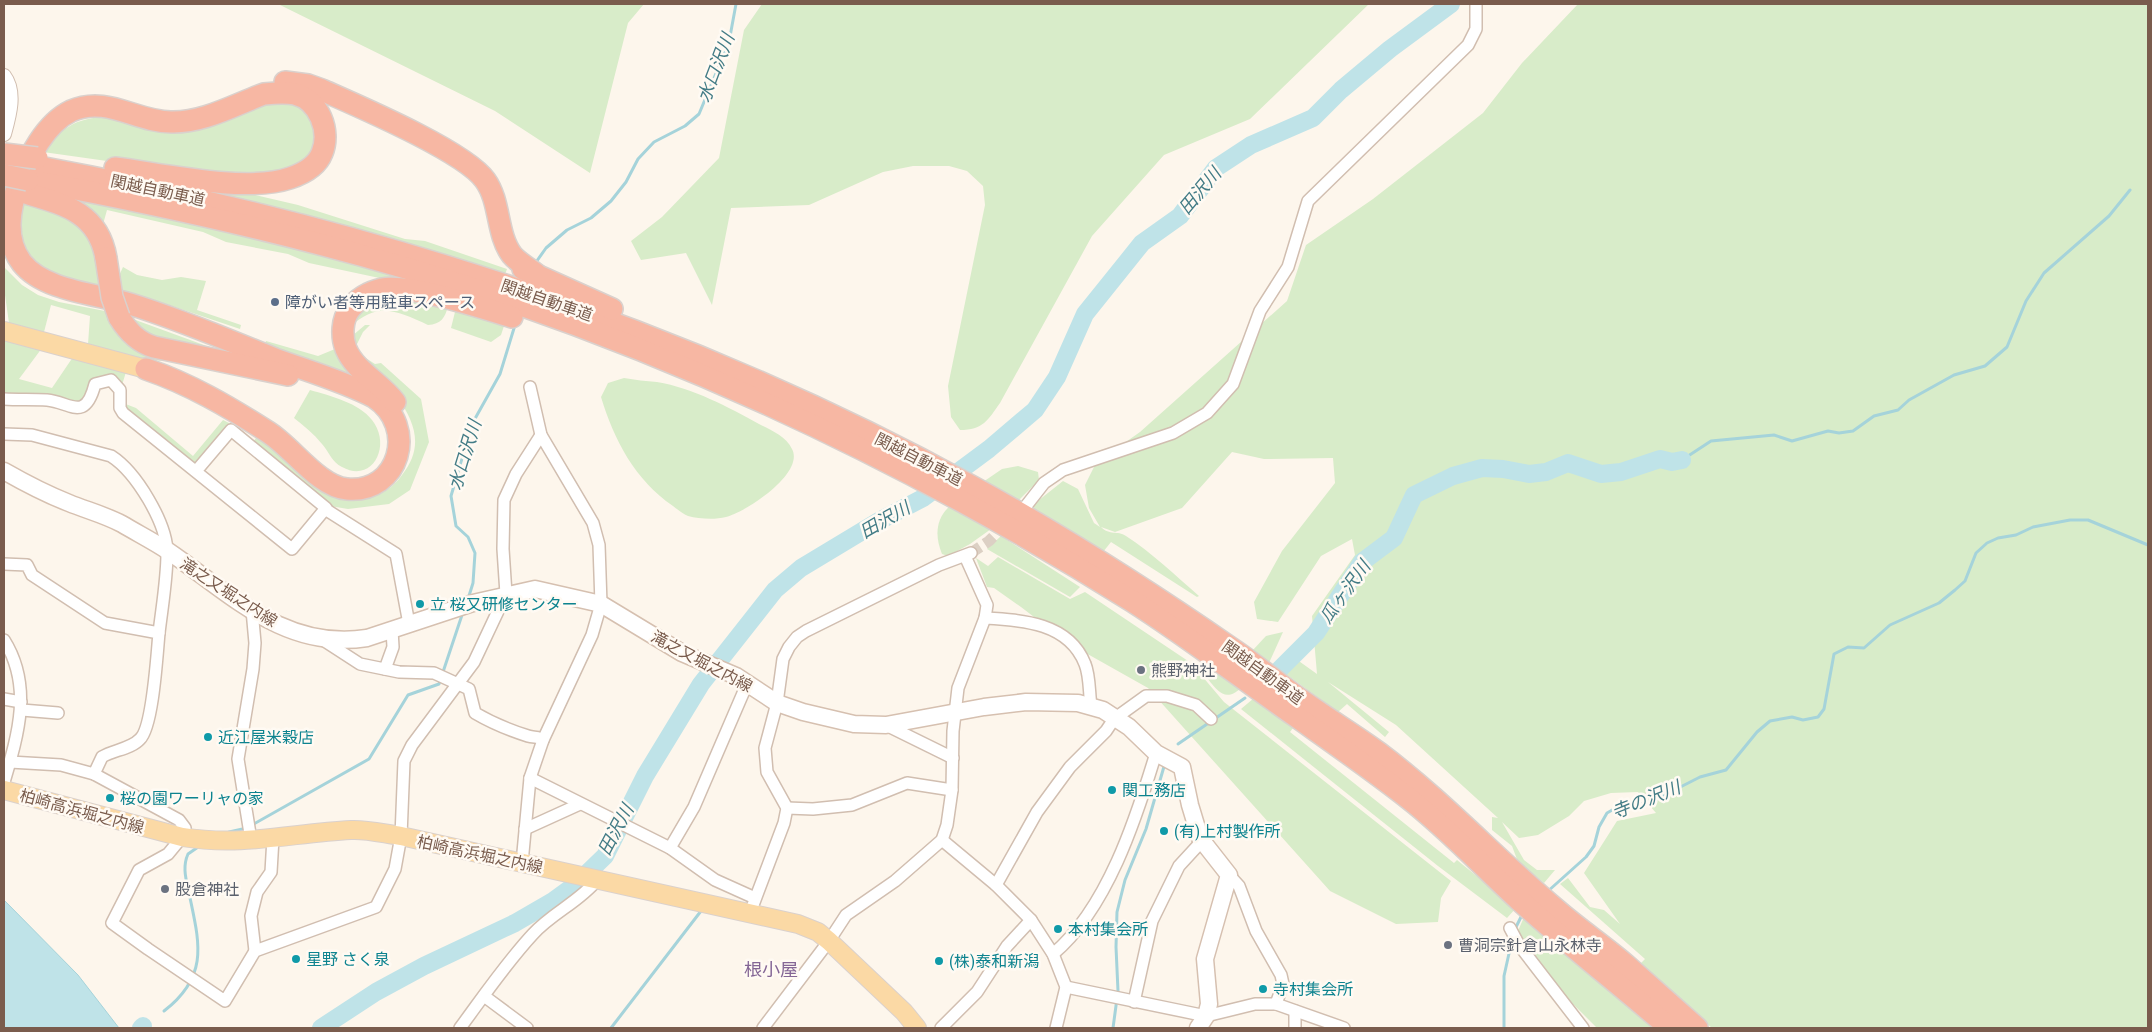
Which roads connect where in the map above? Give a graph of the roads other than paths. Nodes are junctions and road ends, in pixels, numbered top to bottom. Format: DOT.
graph roads {
  1 [pos="1476,4"];
  2 [pos="4,76"];
  3 [pos="4,134"];
  4 [pos="4,154"];
  5 [pos="4,159"];
  6 [pos="4,175"];
  7 [pos="25,177"];
  8 [pos="4,203"];
  9 [pos="4,244"];
  10 [pos="494,296"];
  11 [pos="552,307"];
  12 [pos="4,331"];
  13 [pos="146,369"];
  14 [pos="318,383"];
  15 [pos="530,387"];
  16 [pos="4,399"];
  17 [pos="4,434"];
  18 [pos="540,435"];
  19 [pos="904,461"];
  20 [pos="197,470"];
  21 [pos="4,471"];
  22 [pos="347,490"];
  23 [pos="1026,506"];
  24 [pos="325,509"];
  25 [pos="167,551"];
  26 [pos="4,564"];
  27 [pos="506,594"];
  28 [pos="601,604"];
  29 [pos="252,610"];
  30 [pos="985,618"];
  31 [pos="409,624"];
  32 [pos="392,630"];
  33 [pos="160,633"];
  34 [pos="4,640"];
  35 [pos="323,640"];
  36 [pos="385,669"];
  37 [pos="742,680"];
  38 [pos="458,684"];
  39 [pos="4,699"];
  40 [pos="777,703"];
  41 [pos="22,706"];
  42 [pos="1091,706"];
  43 [pos="955,712"];
  44 [pos="58,713"];
  45 [pos="1114,719"];
  46 [pos="1211,719"];
  47 [pos="886,725"];
  48 [pos="543,740"];
  49 [pos="1156,753"];
  50 [pos="953,758"];
  51 [pos="10,762"];
  52 [pos="94,774"];
  53 [pos="530,778"];
  54 [pos="4,782"];
  55 [pos="4,790"];
  56 [pos="952,790"];
  57 [pos="580,804"];
  58 [pos="787,808"];
  59 [pos="525,829"];
  60 [pos="401,836"];
  61 [pos="182,838"];
  62 [pos="273,838"];
  63 [pos="251,840"];
  64 [pos="942,840"];
  65 [pos="1202,841"];
  66 [pos="670,848"];
  67 [pos="522,863"];
  68 [pos="1229,875"];
  69 [pos="594,879"];
  70 [pos="996,885"];
  71 [pos="752,906"];
  72 [pos="1552,917"];
  73 [pos="1031,920"];
  74 [pos="1511,929"];
  75 [pos="830,941"];
  76 [pos="255,951"];
  77 [pos="1053,954"];
  78 [pos="1066,987"];
  79 [pos="484,996"];
  80 [pos="1134,1002"];
  81 [pos="1276,1004"];
  82 [pos="1295,1011"];
  83 [pos="1202,1022"];
  84 [pos="460,1028"];
  85 [pos="526,1028"];
  86 [pos="763,1028"];
  87 [pos="916,1028"];
  88 [pos="941,1028"];
  89 [pos="1056,1028"];
  90 [pos="1294,1028"];
  91 [pos="1344,1028"];
  92 [pos="1583,1028"];
  93 [pos="1670,1028"];
  94 [pos="1697,1028"];
  1 -- 23 [label="street"];
  2 -- 3 [label="street"];
  4 -- 7 [label="highway, bridge"];
  5 -- 7 [label="highway, 関越自動車道"];
  6 -- 7 [label="highway, 関越自動車道, bridge"];
  7 -- 10 [label="highway, 関越自動車道"];
  7 -- 14 [label="highway, bridge"];
  7 -- 22 [label="highway"];
  8 -- 11 [label="highway"];
  9 -- 14 [label="highway"];
  10 -- 11 [label="highway"];
  10 -- 11 [label="highway, 関越自動車道"];
  10 -- 22 [label="highway"];
  11 -- 19 [label="highway, 関越自動車道"];
  11 -- 19 [label="highway, 関越自動車道"];
  12 -- 13 [label="main road"];
  13 -- 14 [label="highway"];
  13 -- 22 [label="highway"];
  15 -- 18 [label="street"];
  16 -- 20 [label="street"];
  17 -- 25 [label="street"];
  18 -- 27 [label="street"];
  18 -- 28 [label="street"];
  19 -- 72 [label="highway, 関越自動車道"];
  20 -- 24 [label="street"];
  20 -- 24 [label="street"];
  21 -- 25 [label="main road, 滝之又堀之内線"];
  24 -- 31 [label="street"];
  25 -- 29 [label="main road, 滝之又堀之内線"];
  25 -- 33 [label="street"];
  26 -- 33 [label="street"];
  27 -- 28 [label="main road, 滝之又堀之内線"];
  27 -- 31 [label="main road, 滝之又堀之内線"];
  27 -- 38 [label="street"];
  28 -- 37 [label="main road, 滝之又堀之内線"];
  28 -- 48 [label="street"];
  29 -- 35 [label="main road, 滝之又堀之内線"];
  29 -- 63 [label="street"];
  30 -- 40 [label="street"];
  30 -- 42 [label="street"];
  30 -- 43 [label="street"];
  31 -- 32 [label="main road, 滝之又堀之内線"];
  32 -- 35 [label="main road, 滝之又堀之内線"];
  32 -- 36 [label="street"];
  33 -- 52 [label="street"];
  34 -- 41 [label="street"];
  35 -- 36 [label="street"];
  36 -- 38 [label="street"];
  37 -- 40 [label="main road, 滝之又堀之内線"];
  37 -- 66 [label="street"];
  38 -- 48 [label="street"];
  38 -- 60 [label="street"];
  39 -- 41 [label="street"];
  40 -- 47 [label="main road, 滝之又堀之内線"];
  40 -- 58 [label="street"];
  41 -- 44 [label="street"];
  41 -- 51 [label="street"];
  42 -- 43 [label="main road, 滝之又堀之内線"];
  42 -- 45 [label="main road, 滝之又堀之内線"];
  43 -- 47 [label="main road, 滝之又堀之内線"];
  43 -- 50 [label="street"];
  45 -- 46 [label="street"];
  45 -- 49 [label="main road, 滝之又堀之内線"];
  45 -- 70 [label="street"];
  47 -- 50 [label="street"];
  48 -- 53 [label="street"];
  49 -- 65 [label="main road, 滝之又堀之内線"];
  49 -- 77 [label="street"];
  50 -- 56 [label="street"];
  51 -- 52 [label="street"];
  51 -- 54 [label="street"];
  52 -- 61 [label="street"];
  53 -- 57 [label="street"];
  53 -- 59 [label="street"];
  55 -- 61 [label="main road, 柏崎高浜堀之内線"];
  56 -- 58 [label="street"];
  56 -- 64 [label="street"];
  57 -- 59 [label="street"];
  57 -- 66 [label="street"];
  58 -- 71 [label="street"];
  59 -- 67 [label="street"];
  60 -- 62 [label="main road, 柏崎高浜堀之内線"];
  60 -- 67 [label="main road, 柏崎高浜堀之内線"];
  60 -- 76 [label="street"];
  61 -- 63 [label="main road, 柏崎高浜堀之内線"];
  61 -- 76 [label="street"];
  62 -- 63 [label="main road, 柏崎高浜堀之内線"];
  62 -- 76 [label="street"];
  64 -- 70 [label="street"];
  64 -- 75 [label="street"];
  65 -- 68 [label="main road, 滝之又堀之内線"];
  65 -- 80 [label="street"];
  66 -- 71 [label="street"];
  67 -- 69 [label="main road, 柏崎高浜堀之内線"];
  68 -- 81 [label="street"];
  68 -- 83 [label="main road"];
  69 -- 71 [label="main road, 柏崎高浜堀之内線"];
  69 -- 79 [label="street"];
  70 -- 73 [label="street"];
  71 -- 75 [label="main road, 柏崎高浜堀之内線"];
  72 -- 93 [label="highway, 関越自動車道"];
  72 -- 94 [label="highway, 関越自動車道"];
  73 -- 77 [label="street"];
  73 -- 88 [label="street"];
  74 -- 92 [label="street"];
  75 -- 86 [label="street"];
  75 -- 87 [label="main road, 柏崎高浜堀之内線"];
  77 -- 78 [label="street"];
  78 -- 80 [label="street"];
  78 -- 89 [label="street"];
  79 -- 84 [label="street"];
  79 -- 85 [label="street"];
  80 -- 83 [label="street"];
  81 -- 82 [label="street"];
  81 -- 83 [label="street"];
  82 -- 90 [label="street"];
  82 -- 91 [label="street"];
}
